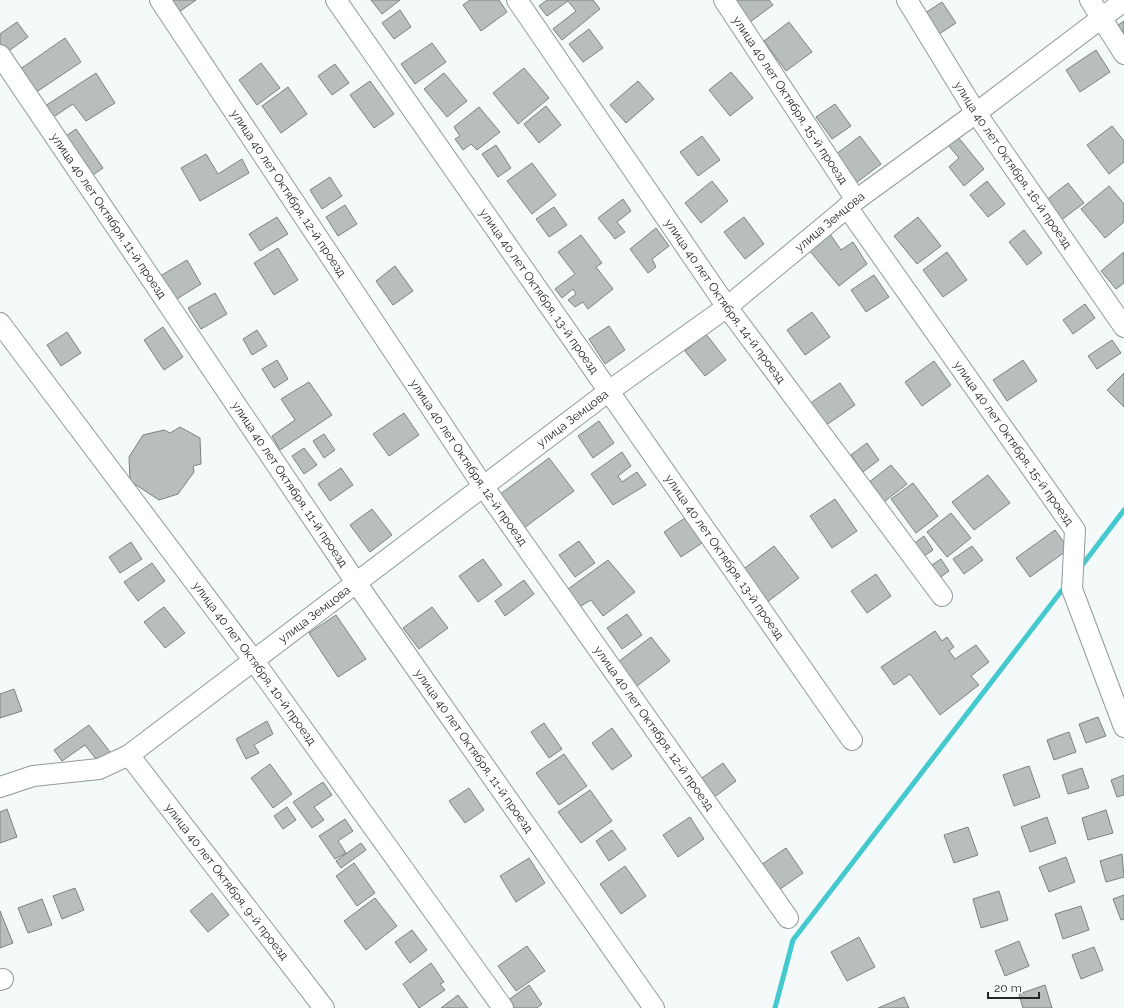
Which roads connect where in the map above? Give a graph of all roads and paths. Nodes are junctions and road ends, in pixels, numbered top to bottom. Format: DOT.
graph roads {
  1 [pos="160,0"];
  2 [pos="336,0"];
  3 [pos="517,0"];
  4 [pos="724,0"];
  5 [pos="907,0"];
  6 [pos="1090,0"];
  7 [pos="1124,1"];
  8 [pos="1101,17"];
  9 [pos="1124,54"];
  10 [pos="0,55"];
  11 [pos="976,113"];
  12 [pos="852,204"];
  13 [pos="728,307"];
  14 [pos="0,323"];
  15 [pos="1124,327"];
  16 [pos="610,390"];
  17 [pos="483,486"];
  18 [pos="357,584"];
  19 [pos="942,596"];
  20 [pos="254,661"];
  21 [pos="1124,727"];
  22 [pos="852,740"];
  23 [pos="129,756"];
  24 [pos="0,787"];
  25 [pos="788,918"];
  26 [pos="324,1008"];
  27 [pos="503,1008"];
  28 [pos="654,1008"];
  1 -- 17 [label="street, улица 40 лет Октября, 12-й проезд"];
  2 -- 16 [label="street, улица 40 лет Октября, 13-й проезд"];
  3 -- 13 [label="street, улица 40 лет Октября, 14-й проезд"];
  4 -- 12 [label="street, улица 40 лет Октября, 15-й проезд"];
  5 -- 11 [label="street, улица 40 лет Октября, 16-й проезд"];
  6 -- 8 [label="street"];
  7 -- 8 [label="street, улица Земцова"];
  8 -- 9 [label="street"];
  8 -- 11 [label="street, улица Земцова"];
  10 -- 18 [label="street, улица 40 лет Октября, 11-й проезд"];
  11 -- 12 [label="street, улица Земцова"];
  11 -- 15 [label="street, улица 40 лет Октября, 16-й проезд"];
  12 -- 13 [label="street, улица Земцова"];
  12 -- 21 [label="street, улица 40 лет Октября, 15-й проезд"];
  13 -- 16 [label="street, улица Земцова"];
  13 -- 19 [label="street, улица 40 лет Октября, 14-й проезд"];
  14 -- 20 [label="street, улица 40 лет Октября, 10-й проезд"];
  16 -- 17 [label="street, улица Земцова"];
  16 -- 22 [label="street, улица 40 лет Октября, 13-й проезд"];
  17 -- 18 [label="street, улица Земцова"];
  17 -- 25 [label="street, улица 40 лет Октября, 12-й проезд"];
  18 -- 20 [label="street, улица Земцова"];
  18 -- 28 [label="street, улица 40 лет Октября, 11-й проезд"];
  20 -- 23 [label="street, улица Земцова"];
  20 -- 27 [label="street, улица 40 лет Октября, 10-й проезд"];
  23 -- 24 [label="street, улица Земцова"];
  23 -- 26 [label="street, улица 40 лет Октября, 9-й проезд"];
}
